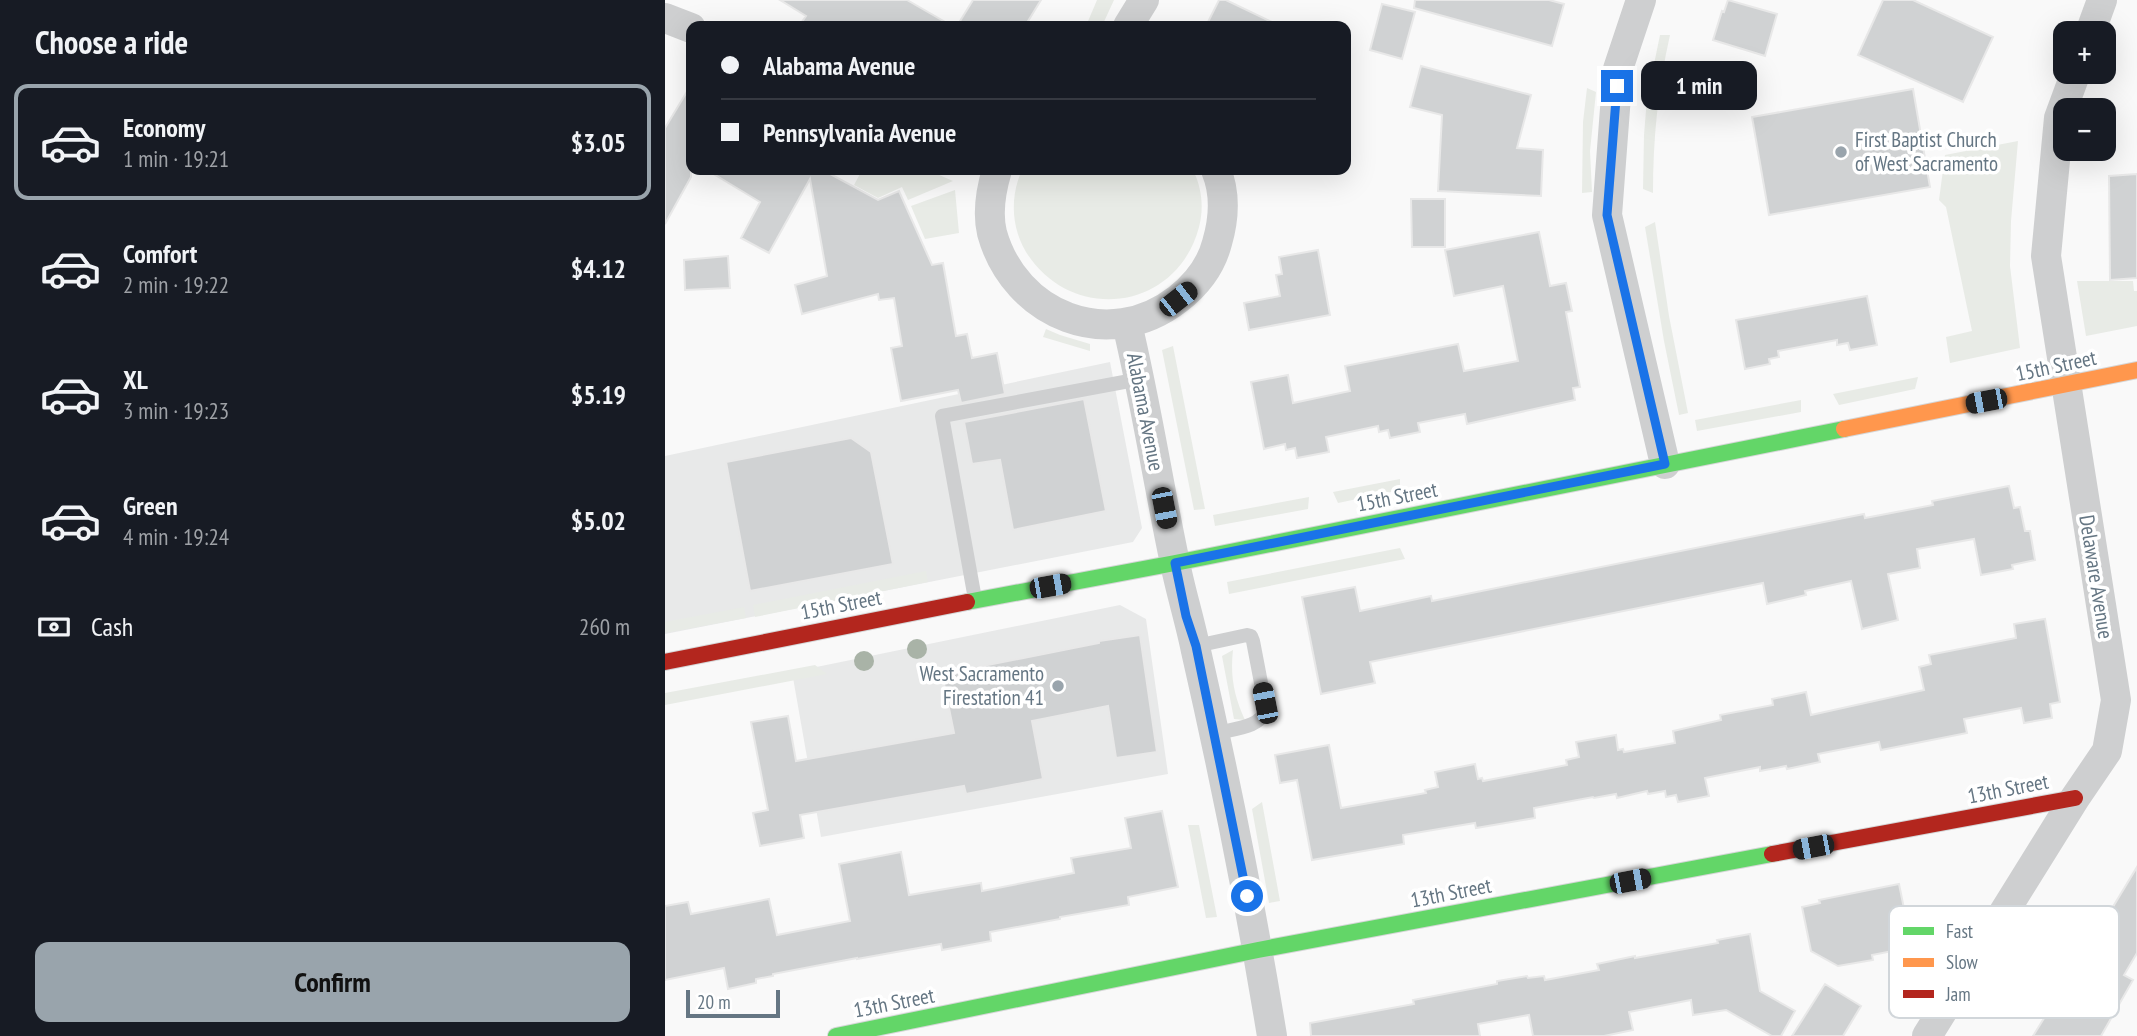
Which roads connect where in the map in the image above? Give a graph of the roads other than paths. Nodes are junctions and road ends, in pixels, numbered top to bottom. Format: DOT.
graph roads {
  1 [pos="1144,0"];
  2 [pos="1641,0"];
  3 [pos="2102,0"];
  4 [pos="665,18"];
  5 [pos="1131,21"];
  6 [pos="2094,21"];
  7 [pos="686,26"];
  8 [pos="2072,84"];
  9 [pos="996,175"];
  10 [pos="1218,175"];
  11 [pos="1127,324"];
  12 [pos="2137,370"];
  13 [pos="1140,379"];
  14 [pos="2067,386"];
  15 [pos="1665,464"];
  16 [pos="1175,563"];
  17 [pos="975,600"];
  18 [pos="1196,646"];
  19 [pos="665,662"];
  20 [pos="1214,734"];
  21 [pos="2075,798"];
  22 [pos="2008,906"];
  23 [pos="1258,950"];
  24 [pos="1938,1018"];
  25 [pos="836,1036"];
  26 [pos="1272,1036"];
  27 [pos="1927,1036"];
  1 -- 5 [label="street"];
  2 -- 15 [label="street"];
  3 -- 6 [label="street"];
  4 -- 7 [label="street"];
  8 -- 14 [label="street, Delaware Avenue"];
  9 -- 11 [label="street"];
  10 -- 11 [label="street"];
  11 -- 13 [label="street, Alabama Avenue"];
  12 -- 14 [label="street, 15th Street"];
  13 -- 16 [label="street, Alabama Avenue"];
  13 -- 17 [label="lane"];
  14 -- 15 [label="street, 15th Street"];
  14 -- 21 [label="street, Delaware Avenue"];
  15 -- 16 [label="street, 15th Street"];
  16 -- 17 [label="street, 15th Street"];
  16 -- 18 [label="street, Alabama Avenue"];
  17 -- 19 [label="street, 15th Street"];
  18 -- 20 [label="street, Alabama Avenue"];
  18 -- 20 [label="lane"];
  20 -- 23 [label="street, Alabama Avenue"];
  21 -- 22 [label="street, Delaware Avenue"];
  21 -- 23 [label="street, 13th Street"];
  23 -- 25 [label="street, 13th Street"];
  23 -- 26 [label="street, Alabama Avenue"];
  24 -- 27 [label="street, Delaware Avenue"];
}
